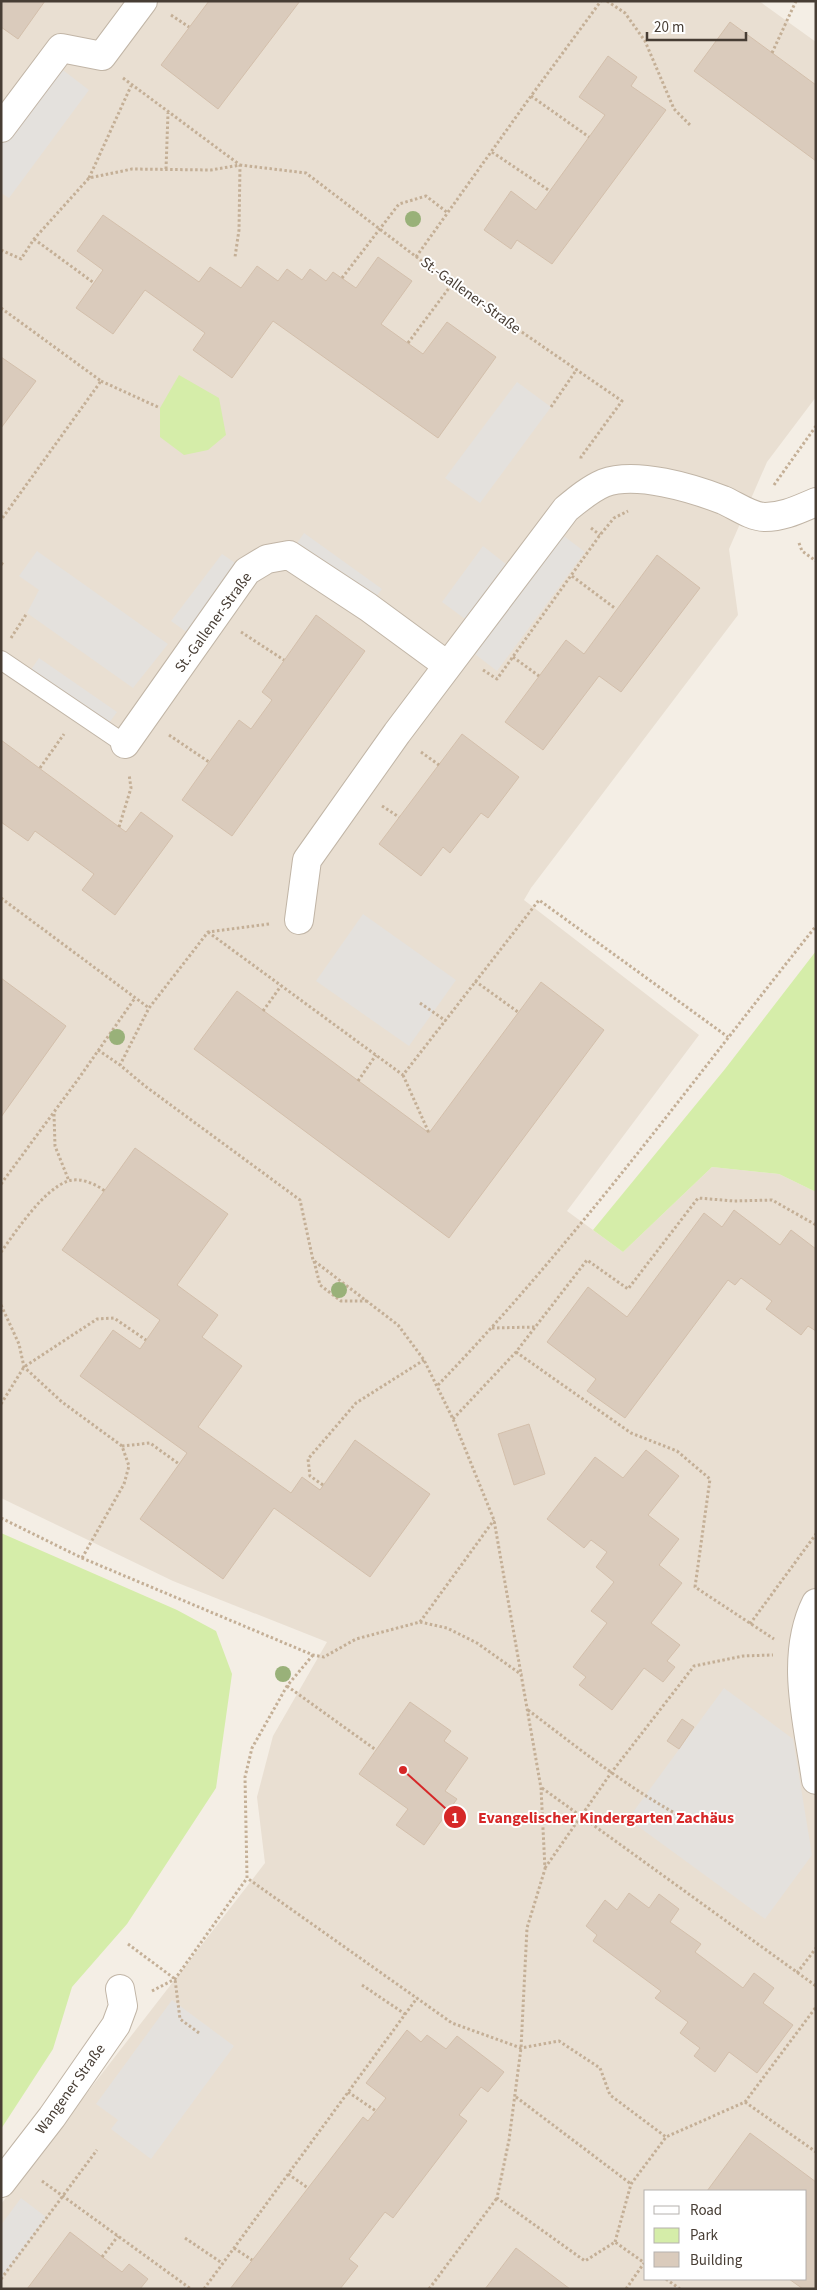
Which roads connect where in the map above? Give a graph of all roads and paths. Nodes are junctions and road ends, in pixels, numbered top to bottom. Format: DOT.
graph roads {
  1 [pos="143,1"];
  2 [pos="601,1"];
  3 [pos="607,1"];
  4 [pos="796,1"];
  5 [pos="179,21"];
  6 [pos="189,27"];
  7 [pos="772,53"];
  8 [pos="531,96"];
  9 [pos="168,112"];
  10 [pos="691,126"];
  11 [pos="1,128"];
  12 [pos="589,137"];
  13 [pos="492,152"];
  14 [pos="240,165"];
  15 [pos="166,169"];
  16 [pos="89,178"];
  17 [pos="550,191"];
  18 [pos="448,213"];
  19 [pos="378,230"];
  20 [pos="34,239"];
  21 [pos="1,250"];
  22 [pos="235,257"];
  23 [pos="416,257"];
  24 [pos="342,278"];
  25 [pos="94,283"];
  26 [pos="452,284"];
  27 [pos="1,308"];
  28 [pos="408,343"];
  29 [pos="577,369"];
  30 [pos="101,381"];
  31 [pos="551,407"];
  32 [pos="160,408"];
  33 [pos="816,426"];
  34 [pos="587,492"];
  35 [pos="816,502"];
  36 [pos="632,509"];
  37 [pos="753,514"];
  38 [pos="1,520"];
  39 [pos="572,576"];
  40 [pos="616,609"];
  41 [pos="27,613"];
  42 [pos="216,614"];
  43 [pos="4,652"];
  44 [pos="513,657"];
  45 [pos="453,659"];
  46 [pos="284,660"];
  47 [pos="539,676"];
  48 [pos="79,713"];
  49 [pos="143,718"];
  50 [pos="125,744"];
  51 [pos="208,762"];
  52 [pos="40,768"];
  53 [pos="119,827"];
  54 [pos="1,898"];
  55 [pos="299,920"];
  56 [pos="816,926"];
  57 [pos="208,932"];
  58 [pos="475,981"];
  59 [pos="281,986"];
  60 [pos="135,998"];
  61 [pos="420,1003"];
  62 [pos="149,1008"];
  63 [pos="263,1010"];
  64 [pos="518,1012"];
  65 [pos="446,1021"];
  66 [pos="728,1037"];
  67 [pos="98,1050"];
  68 [pos="376,1055"];
  69 [pos="120,1065"];
  70 [pos="403,1075"];
  71 [pos="358,1080"];
  72 [pos="54,1113"];
  73 [pos="429,1133"];
  74 [pos="69,1181"];
  75 [pos="1,1184"];
  76 [pos="105,1191"];
  77 [pos="816,1225"];
  78 [pos="1,1252"];
  79 [pos="314,1260"];
  80 [pos="369,1302"];
  81 [pos="1,1305"];
  82 [pos="536,1327"];
  83 [pos="492,1328"];
  84 [pos="146,1340"];
  85 [pos="516,1352"];
  86 [pos="424,1360"];
  87 [pos="24,1367"];
  88 [pos="438,1385"];
  89 [pos="1,1404"];
  90 [pos="453,1418"];
  91 [pos="122,1446"];
  92 [pos="179,1464"];
  93 [pos="323,1485"];
  94 [pos="1,1518"];
  95 [pos="494,1520"];
  96 [pos="816,1534"];
  97 [pos="82,1558"];
  98 [pos="816,1603"];
  99 [pos="420,1622"];
  100 [pos="750,1624"];
  101 [pos="313,1654"];
  102 [pos="802,1655"];
  103 [pos="522,1676"];
  104 [pos="287,1686"];
  105 [pos="528,1710"];
  106 [pos="376,1750"];
  107 [pos="611,1774"];
  108 [pos="816,1780"];
  109 [pos="541,1788"];
  110 [pos="678,1815"];
  111 [pos="580,1816"];
  112 [pos="545,1869"];
  113 [pos="247,1878"];
  114 [pos="128,1944"];
  115 [pos="816,1948"];
  116 [pos="797,1973"];
  117 [pos="175,1978"];
  118 [pos="362,1985"];
  119 [pos="816,1986"];
  120 [pos="122,1998"];
  121 [pos="417,1998"];
  122 [pos="816,2007"];
  123 [pos="405,2014"];
  124 [pos="199,2033"];
  125 [pos="521,2048"];
  126 [pos="348,2092"];
  127 [pos="515,2097"];
  128 [pos="745,2102"];
  129 [pos="376,2111"];
  130 [pos="666,2137"];
  131 [pos="97,2150"];
  132 [pos="816,2152"];
  133 [pos="9,2173"];
  134 [pos="288,2174"];
  135 [pos="631,2184"];
  136 [pos="308,2188"];
  137 [pos="62,2196"];
  138 [pos="497,2198"];
  139 [pos="118,2236"];
  140 [pos="185,2238"];
  141 [pos="615,2242"];
  142 [pos="234,2248"];
  143 [pos="102,2257"];
  144 [pos="252,2260"];
  145 [pos="222,2263"];
  146 [pos="644,2263"];
  147 [pos="644,2265"];
  148 [pos="1,2279"];
  149 [pos="667,2280"];
  150 [pos="191,2289"];
  151 [pos="204,2289"];
  152 [pos="429,2289"];
  153 [pos="626,2289"];
  154 [pos="680,2289"];
  1 -- 11 [label="street"];
  2 -- 8 [label="path, St.-Gallener-Straße"];
  3 -- 10 [label="path"];
  4 -- 7 [label="path"];
  5 -- 6 [label="path"];
  8 -- 12 [label="path"];
  8 -- 13 [label="path, St.-Gallener-Straße"];
  9 -- 14 [label="path"];
  9 -- 15 [label="path"];
  9 -- 16 [label="path"];
  13 -- 17 [label="path"];
  13 -- 18 [label="path, St.-Gallener-Straße"];
  14 -- 15 [label="path"];
  14 -- 19 [label="path"];
  14 -- 22 [label="path"];
  15 -- 16 [label="path"];
  16 -- 20 [label="path"];
  18 -- 19 [label="path"];
  18 -- 23 [label="path, St.-Gallener-Straße"];
  19 -- 23 [label="path"];
  19 -- 24 [label="path"];
  20 -- 21 [label="path"];
  20 -- 25 [label="path"];
  23 -- 26 [label="path, St.-Gallener-Straße"];
  26 -- 28 [label="path"];
  26 -- 29 [label="path, St.-Gallener-Straße"];
  27 -- 30 [label="path"];
  29 -- 31 [label="path"];
  29 -- 34 [label="path, St.-Gallener-Straße"];
  30 -- 32 [label="path"];
  30 -- 38 [label="path"];
  33 -- 37 [label="path"];
  34 -- 37 [label="street"];
  34 -- 45 [label="street"];
  35 -- 37 [label="street"];
  36 -- 39 [label="path"];
  39 -- 40 [label="path"];
  39 -- 44 [label="path"];
  41 -- 43 [label="path"];
  42 -- 45 [label="street, St.-Gallener-Straße"];
  42 -- 46 [label="path"];
  42 -- 49 [label="street, St.-Gallener-Straße"];
  43 -- 48 [label="lane"];
  44 -- 45 [label="path"];
  44 -- 47 [label="path"];
  45 -- 55 [label="street"];
  48 -- 50 [label="lane"];
  48 -- 52 [label="path"];
  49 -- 50 [label="street, St.-Gallener-Straße"];
  49 -- 51 [label="path"];
  50 -- 53 [label="path"];
  54 -- 60 [label="path"];
  55 -- 57 [label="path"];
  56 -- 66 [label="path"];
  57 -- 59 [label="path"];
  57 -- 62 [label="path"];
  58 -- 64 [label="path"];
  58 -- 65 [label="path"];
  58 -- 66 [label="path"];
  59 -- 63 [label="path"];
  59 -- 68 [label="path"];
  60 -- 62 [label="path"];
  60 -- 67 [label="path"];
  61 -- 65 [label="path"];
  62 -- 69 [label="path"];
  65 -- 70 [label="path"];
  66 -- 83 [label="path"];
  67 -- 69 [label="path"];
  67 -- 72 [label="path"];
  68 -- 70 [label="path"];
  68 -- 71 [label="path"];
  69 -- 79 [label="path"];
  70 -- 73 [label="path"];
  72 -- 74 [label="path"];
  72 -- 75 [label="path"];
  74 -- 76 [label="path"];
  74 -- 78 [label="path"];
  77 -- 82 [label="path"];
  79 -- 80 [label="path"];
  79 -- 80 [label="path"];
  80 -- 86 [label="path"];
  81 -- 87 [label="path"];
  82 -- 83 [label="path"];
  82 -- 85 [label="path"];
  83 -- 88 [label="path"];
  84 -- 87 [label="path"];
  85 -- 90 [label="path"];
  85 -- 100 [label="path"];
  86 -- 88 [label="path"];
  86 -- 93 [label="path"];
  87 -- 89 [label="path"];
  87 -- 91 [label="path"];
  88 -- 90 [label="path"];
  90 -- 95 [label="path"];
  91 -- 92 [label="path"];
  91 -- 97 [label="path"];
  94 -- 97 [label="path"];
  95 -- 99 [label="path"];
  95 -- 103 [label="path"];
  96 -- 100 [label="path"];
  97 -- 101 [label="path"];
  98 -- 102 [label="street"];
  99 -- 101 [label="path"];
  99 -- 103 [label="path"];
  100 -- 102 [label="path"];
  101 -- 104 [label="path"];
  102 -- 107 [label="path"];
  102 -- 108 [label="street"];
  103 -- 105 [label="path"];
  104 -- 106 [label="path"];
  104 -- 113 [label="path"];
  105 -- 107 [label="path"];
  105 -- 109 [label="path"];
  107 -- 110 [label="path"];
  107 -- 111 [label="path"];
  109 -- 111 [label="path"];
  109 -- 112 [label="path"];
  111 -- 112 [label="path"];
  111 -- 116 [label="path"];
  112 -- 125 [label="path"];
  113 -- 117 [label="path"];
  113 -- 121 [label="path"];
  114 -- 117 [label="path"];
  115 -- 116 [label="path"];
  116 -- 119 [label="path"];
  117 -- 120 [label="path"];
  117 -- 124 [label="path"];
  118 -- 123 [label="path"];
  120 -- 133 [label="street, Wangener Straße"];
  121 -- 123 [label="path"];
  121 -- 125 [label="path"];
  122 -- 128 [label="path"];
  123 -- 126 [label="path"];
  125 -- 127 [label="path"];
  125 -- 130 [label="path"];
  126 -- 129 [label="path"];
  126 -- 134 [label="path"];
  127 -- 135 [label="path"];
  127 -- 138 [label="path"];
  128 -- 130 [label="path"];
  128 -- 132 [label="path"];
  130 -- 135 [label="path"];
  131 -- 137 [label="path"];
  133 -- 137 [label="path"];
  134 -- 136 [label="path"];
  134 -- 142 [label="path"];
  135 -- 141 [label="path"];
  137 -- 139 [label="path"];
  137 -- 148 [label="path"];
  138 -- 141 [label="path"];
  138 -- 152 [label="path"];
  139 -- 143 [label="path"];
  139 -- 150 [label="path"];
  140 -- 145 [label="path"];
  141 -- 146 [label="path"];
  142 -- 144 [label="path"];
  142 -- 145 [label="path"];
  145 -- 151 [label="path"];
  147 -- 153 [label="path"];
  149 -- 154 [label="path"];
}
